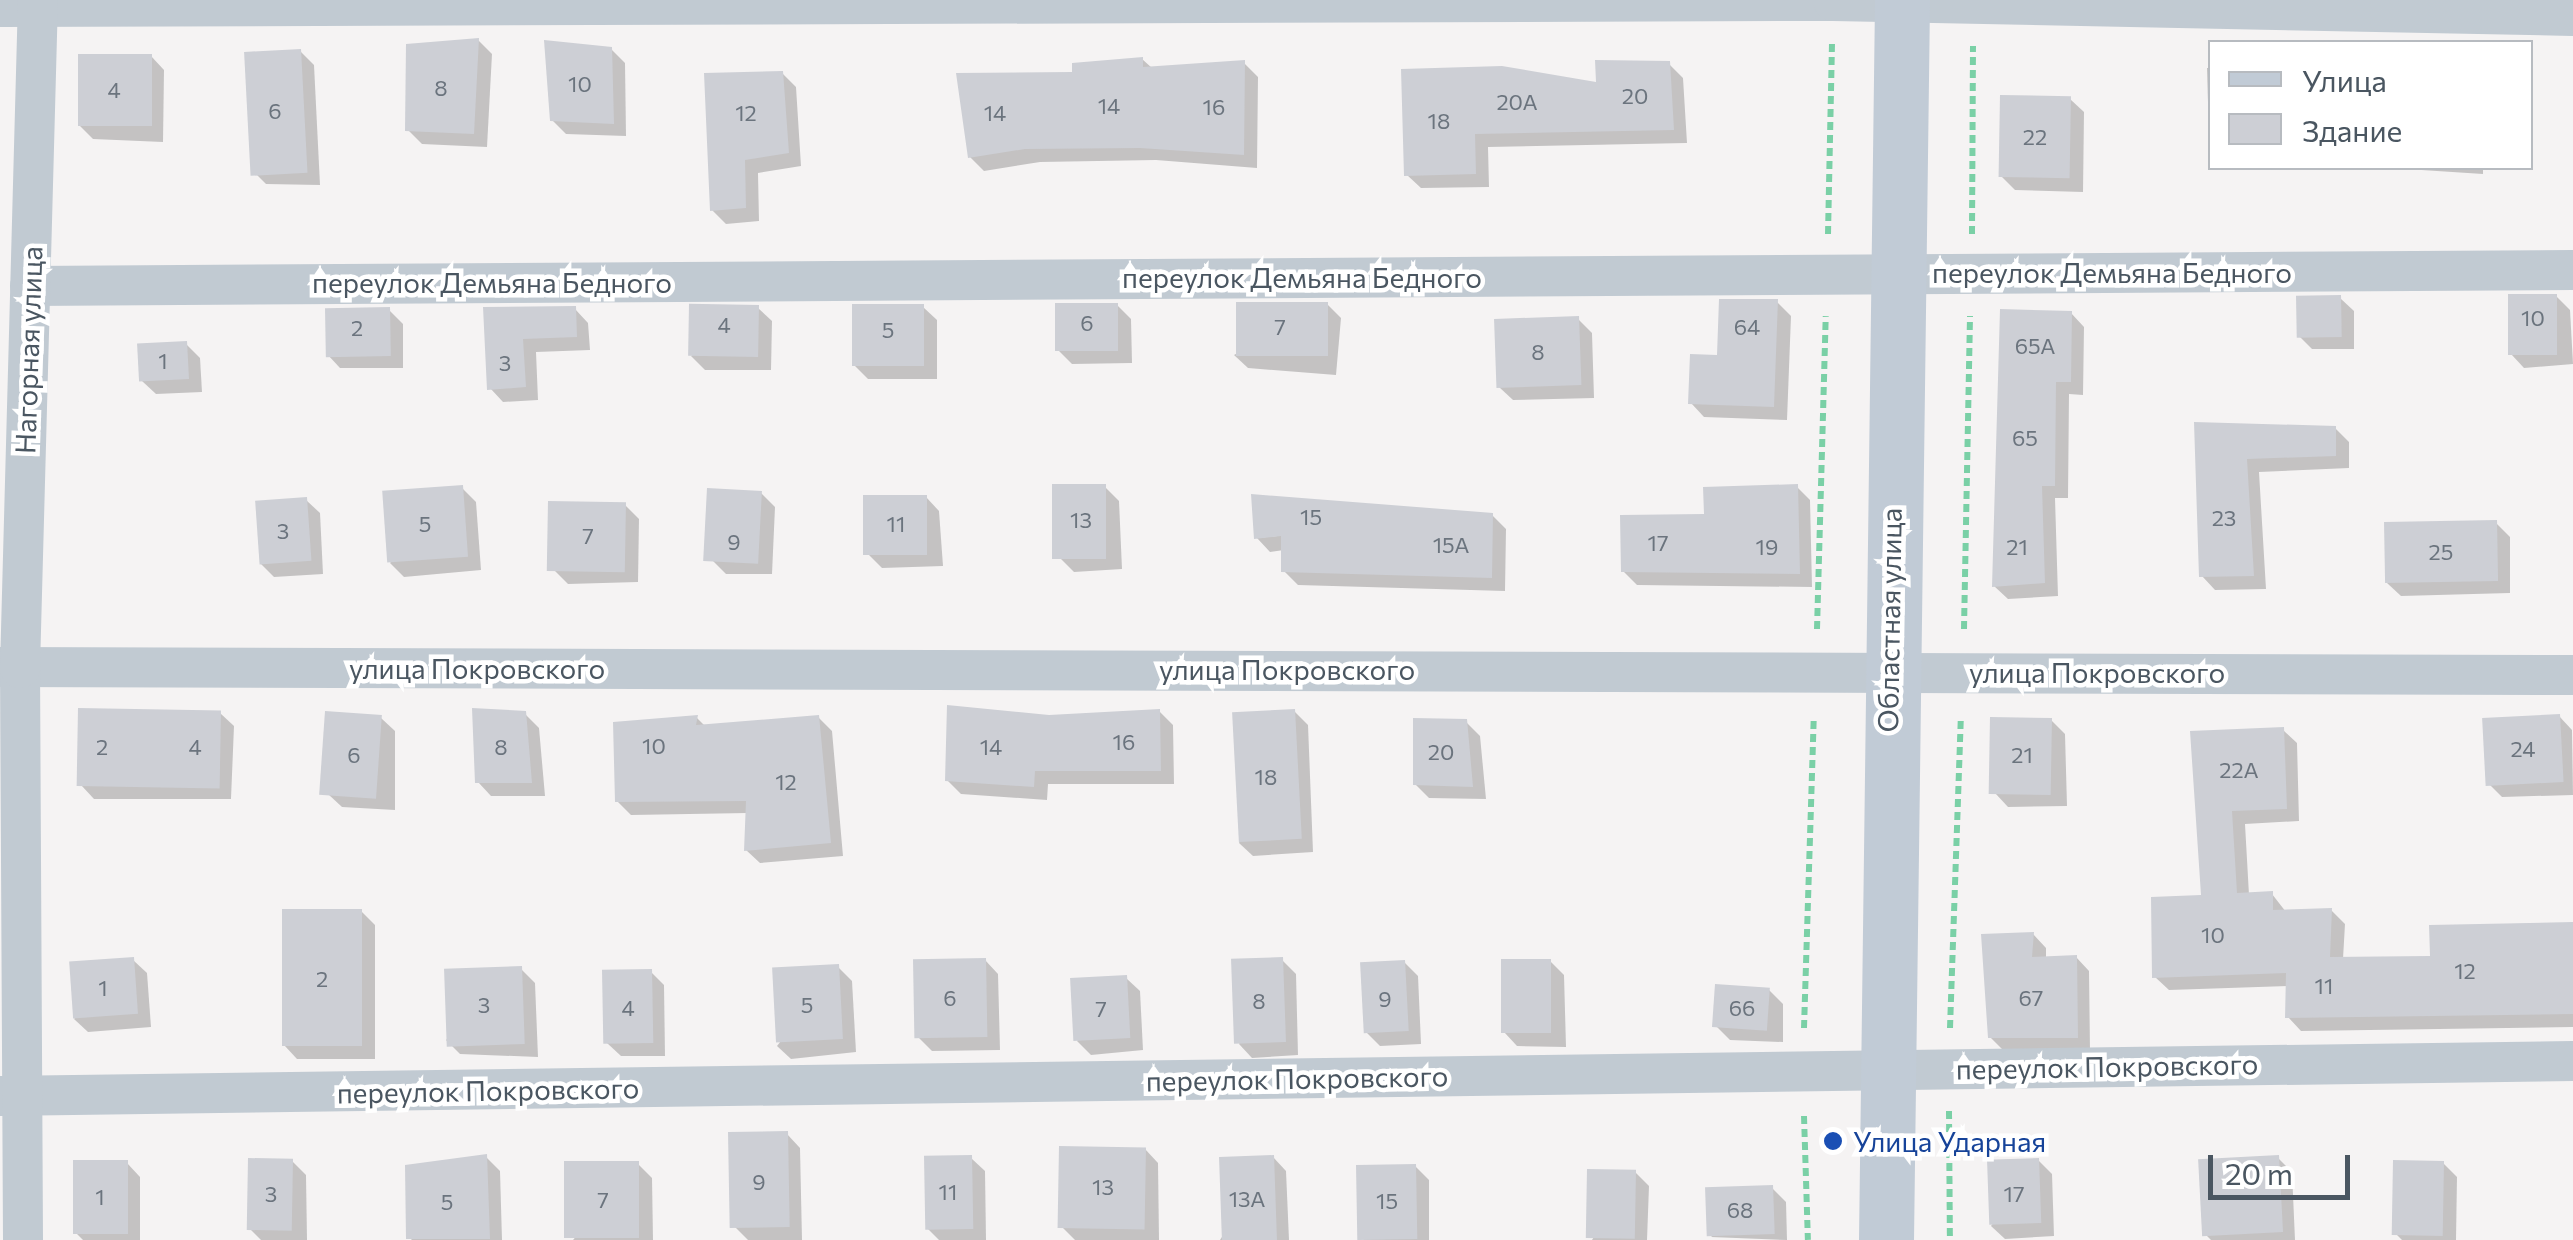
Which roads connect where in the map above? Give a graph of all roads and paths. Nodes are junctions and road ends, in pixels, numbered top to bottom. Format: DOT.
graph roads {
  1 [pos="1833,1"];
  2 [pos="1902,1"];
  3 [pos="1974,3"];
  4 [pos="25,5"];
  5 [pos="2573,16"];
  6 [pos="2573,270"];
  7 [pos="1894,272"];
  8 [pos="1971,272"];
  9 [pos="1827,273"];
  10 [pos="30,286"];
  11 [pos="10,668"];
  12 [pos="1816,670"];
  13 [pos="1888,670"];
  14 [pos="1963,671"];
  15 [pos="2573,675"];
  16 [pos="2573,1061"];
  17 [pos="1886,1068"];
  18 [pos="1949,1068"];
  19 [pos="1802,1070"];
  20 [pos="11,1097"];
  21 [pos="23,1240"];
  22 [pos="1808,1240"];
  23 [pos="1886,1240"];
  24 [pos="1950,1240"];
  1 -- 2 [label="street"];
  1 -- 4 [label="street"];
  1 -- 9 [label="path"];
  2 -- 3 [label="street"];
  2 -- 7 [label="main road, Областная улица"];
  3 -- 5 [label="street"];
  3 -- 8 [label="path"];
  4 -- 10 [label="street, Нагорная улица"];
  6 -- 8 [label="street, переулок Демьяна Бедного"];
  7 -- 8 [label="street, переулок Демьяна Бедного"];
  7 -- 9 [label="street, переулок Демьяна Бедного"];
  7 -- 13 [label="main road, Областная улица"];
  8 -- 14 [label="path"];
  9 -- 10 [label="street, переулок Демьяна Бедного"];
  9 -- 12 [label="path"];
  10 -- 11 [label="street, Нагорная улица"];
  11 -- 12 [label="street, улица Покровского"];
  11 -- 20 [label="street, Нагорная улица"];
  12 -- 13 [label="street, улица Покровского"];
  12 -- 19 [label="path"];
  13 -- 14 [label="street, улица Покровского"];
  13 -- 17 [label="main road, Областная улица"];
  14 -- 15 [label="street, улица Покровского"];
  14 -- 18 [label="path"];
  16 -- 18 [label="street, переулок Покровского"];
  17 -- 18 [label="street, переулок Покровского"];
  17 -- 19 [label="street, переулок Покровского"];
  17 -- 23 [label="main road, Областная улица"];
  18 -- 24 [label="path"];
  19 -- 20 [label="street, переулок Покровского"];
  19 -- 22 [label="path"];
  20 -- 21 [label="street, Нагорная улица"];
}
